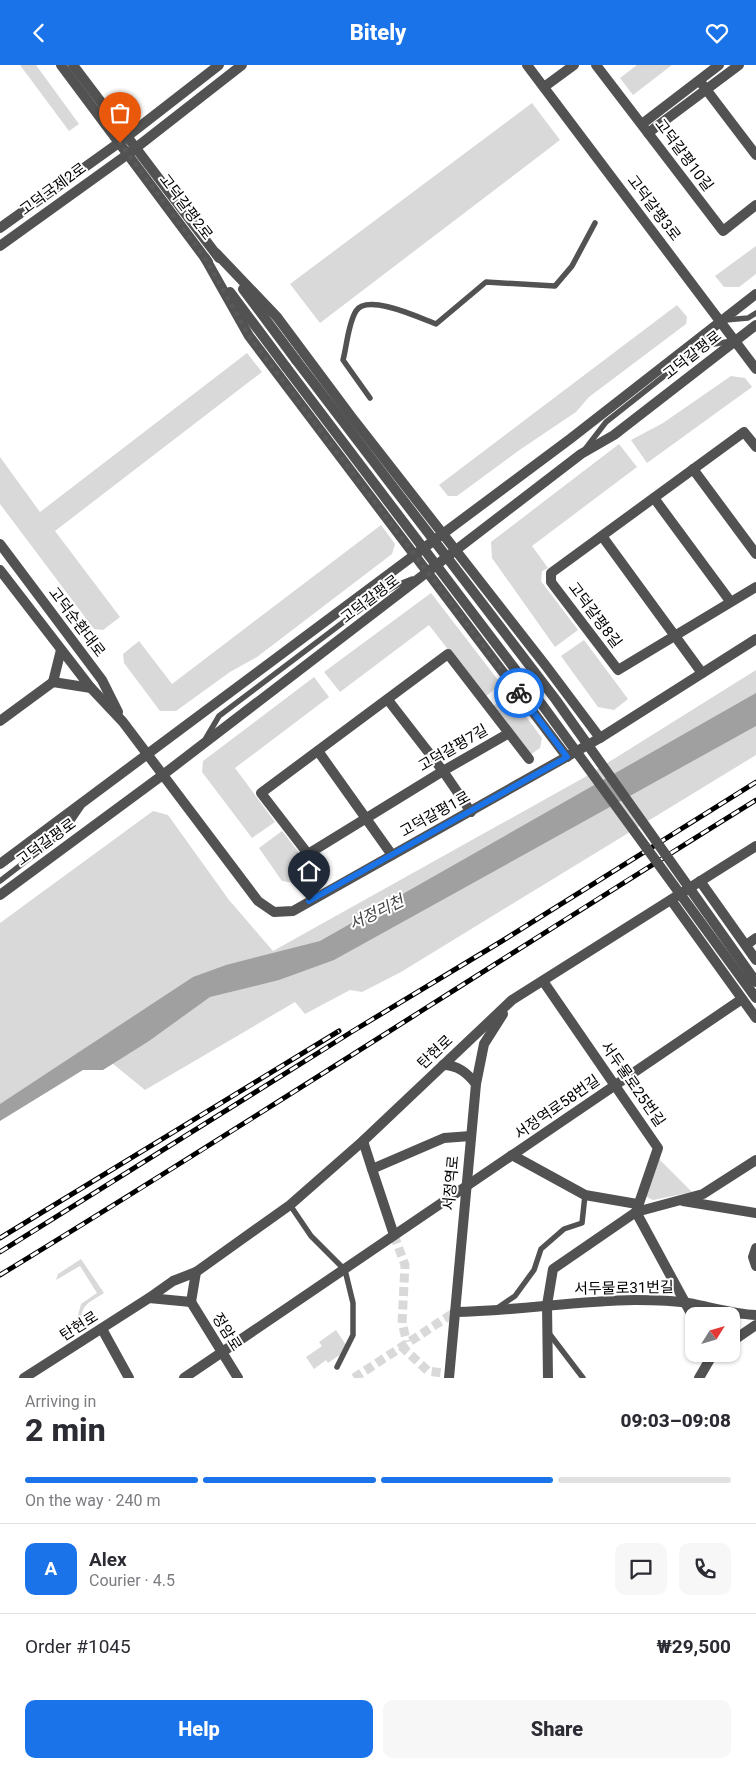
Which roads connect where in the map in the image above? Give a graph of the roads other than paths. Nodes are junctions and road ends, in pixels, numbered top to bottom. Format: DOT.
graph roads {
  1 [pos="61,65"];
  2 [pos="73,65"];
  3 [pos="219,65"];
  4 [pos="242,65"];
  5 [pos="527,65"];
  6 [pos="574,65"];
  7 [pos="596,65"];
  8 [pos="719,65"];
  9 [pos="739,65"];
  10 [pos="699,80"];
  11 [pos="544,87"];
  12 [pos="706,90"];
  13 [pos="642,124"];
  14 [pos="648,133"];
  15 [pos="123,140"];
  16 [pos="132,151"];
  17 [pos="756,155"];
  18 [pos="756,205"];
  19 [pos="594,223"];
  20 [pos="0,228"];
  21 [pos="0,246"];
  22 [pos="216,253"];
  23 [pos="205,258"];
  24 [pos="756,294"];
  25 [pos="756,313"];
  26 [pos="719,321"];
  27 [pos="756,325"];
  28 [pos="735,340"];
  29 [pos="756,369"];
  30 [pos="370,398"];
  31 [pos="756,447"];
  32 [pos="581,453"];
  33 [pos="693,469"];
  34 [pos="654,498"];
  35 [pos="444,534"];
  36 [pos="602,535"];
  37 [pos="0,544"];
  38 [pos="457,551"];
  39 [pos="756,554"];
  40 [pos="414,556"];
  41 [pos="0,571"];
  42 [pos="427,574"];
  43 [pos="756,587"];
  44 [pos="730,601"];
  45 [pos="676,635"];
  46 [pos="756,639"];
  47 [pos="62,651"];
  48 [pos="546,666"];
  49 [pos="702,673"];
  50 [pos="53,683"];
  51 [pos="516,688"];
  52 [pos="91,689"];
  53 [pos="388,700"];
  54 [pos="0,721"];
  55 [pos="123,722"];
  56 [pos="509,733"];
  57 [pos="600,738"];
  58 [pos="318,751"];
  59 [pos="149,755"];
  60 [pos="567,757"];
  61 [pos="529,759"];
  62 [pos="443,771"];
  63 [pos="164,775"];
  64 [pos="86,800"];
  65 [pos="471,812"];
  66 [pos="367,817"];
  67 [pos="756,846"];
  68 [pos="392,855"];
  69 [pos="0,865"];
  70 [pos="0,881"];
  71 [pos="700,881"];
  72 [pos="0,895"];
  73 [pos="671,900"];
  74 [pos="756,938"];
  75 [pos="746,945"];
  76 [pos="756,960"];
  77 [pos="543,981"];
  78 [pos="756,982"];
  79 [pos="742,999"];
  80 [pos="756,999"];
  81 [pos="512,1000"];
  82 [pos="756,1018"];
  83 [pos="443,1065"];
  84 [pos="476,1084"];
  85 [pos="615,1085"];
  86 [pos="471,1137"];
  87 [pos="362,1141"];
  88 [pos="512,1155"];
  89 [pos="756,1160"];
  90 [pos="372,1169"];
  91 [pos="466,1185"];
  92 [pos="585,1195"];
  93 [pos="680,1201"];
  94 [pos="290,1205"];
  95 [pos="636,1208"];
  96 [pos="756,1213"];
  97 [pos="394,1235"];
  98 [pos="756,1248"];
  99 [pos="756,1266"];
  100 [pos="345,1269"];
  101 [pos="196,1272"];
  102 [pos="164,1287"];
  103 [pos="150,1298"];
  104 [pos="171,1301"];
  105 [pos="190,1302"];
  106 [pos="686,1302"];
  107 [pos="547,1305"];
  108 [pos="688,1307"];
  109 [pos="492,1311"];
  110 [pos="455,1312"];
  111 [pos="756,1315"];
  112 [pos="756,1325"];
  113 [pos="102,1329"];
  114 [pos="547,1331"];
  115 [pos="740,1336"];
  116 [pos="222,1353"];
  117 [pos="707,1363"];
  118 [pos="337,1367"];
  119 [pos="24,1378"];
  120 [pos="129,1378"];
  121 [pos="184,1378"];
  122 [pos="238,1378"];
  123 [pos="449,1378"];
  124 [pos="548,1378"];
  125 [pos="583,1378"];
  126 [pos="700,1378"];
  1 -- 15 [label="street, 고덕갈평2로"];
  2 -- 15 [label="street, 고덕갈평2로"];
  3 -- 15 [label="street, 고덕국제2로"];
  4 -- 16 [label="street, 고덕국제2로"];
  5 -- 11 [label="street, 고덕갈평3로"];
  6 -- 11 [label="street"];
  7 -- 13 [label="street, 고덕갈평10길"];
  8 -- 10 [label="street"];
  9 -- 12 [label="street"];
  10 -- 12 [label="street"];
  10 -- 13 [label="street"];
  11 -- 26 [label="street, 고덕갈평3로"];
  12 -- 14 [label="street"];
  12 -- 17 [label="street"];
  13 -- 14 [label="street, 고덕갈평10길"];
  14 -- 18 [label="street, 고덕갈평10길"];
  15 -- 16 [label="street, 고덕갈평2로"];
  15 -- 20 [label="street, 고덕국제2로"];
  16 -- 21 [label="street, 고덕국제2로"];
  16 -- 22 [label="street, 고덕갈평2로"];
  16 -- 23 [label="street, 고덕갈평2로"];
  19 -- 30 [label="lane"];
  22 -- 35 [label="street"];
  22 -- 78 [label="street, 고덕갈평2로, bridge"];
  23 -- 40 [label="street"];
  23 -- 80 [label="street, 고덕갈평2로, bridge"];
  24 -- 26 [label="street, 고덕갈평로"];
  25 -- 26 [label="lane"];
  26 -- 28 [label="street, 고덕갈평3로"];
  26 -- 35 [label="street, 고덕갈평로"];
  27 -- 28 [label="street, 고덕갈평로"];
  28 -- 29 [label="street, 고덕갈평3로"];
  28 -- 32 [label="street, 고덕갈평로"];
  28 -- 32 [label="lane"];
  31 -- 33 [label="street, 고덕갈평8길"];
  32 -- 38 [label="street, 고덕갈평로"];
  33 -- 34 [label="street, 고덕갈평8길"];
  33 -- 39 [label="street"];
  34 -- 36 [label="street, 고덕갈평8길"];
  34 -- 44 [label="street"];
  35 -- 38 [label="street"];
  35 -- 40 [label="street, 고덕갈평로"];
  36 -- 45 [label="street"];
  36 -- 45 [label="street, 고덕갈평8길"];
  37 -- 55 [label="street, 고덕순환대로"];
  38 -- 42 [label="street, 고덕갈평로"];
  38 -- 48 [label="street"];
  40 -- 42 [label="street"];
  40 -- 59 [label="street, 고덕갈평로"];
  41 -- 47 [label="street, 고덕순환대로"];
  42 -- 51 [label="street"];
  42 -- 63 [label="street, 고덕갈평로"];
  43 -- 44 [label="street, 고덕갈평8길"];
  44 -- 45 [label="street, 고덕갈평8길"];
  45 -- 49 [label="street"];
  46 -- 49 [label="street, 고덕갈평1로"];
  47 -- 50 [label="street"];
  47 -- 52 [label="street, 고덕순환대로"];
  48 -- 51 [label="street"];
  48 -- 57 [label="street"];
  49 -- 57 [label="street, 고덕갈평1로"];
  50 -- 52 [label="street"];
  50 -- 54 [label="street"];
  51 -- 60 [label="street"];
  52 -- 55 [label="street, 고덕순환대로"];
  53 -- 56 [label="street, 고덕갈평7길"];
  53 -- 58 [label="street, 고덕갈평7길"];
  53 -- 62 [label="street"];
  55 -- 59 [label="street, 고덕순환대로"];
  56 -- 61 [label="street"];
  56 -- 62 [label="street, 고덕갈평7길"];
  57 -- 60 [label="street, 고덕갈평1로"];
  58 -- 66 [label="street"];
  58 -- 66 [label="street, 고덕갈평7길"];
  59 -- 63 [label="street, 고덕순환대로"];
  59 -- 64 [label="street, 고덕갈평로"];
  60 -- 65 [label="street, 고덕갈평1로"];
  62 -- 65 [label="street"];
  62 -- 66 [label="street, 고덕갈평7길"];
  63 -- 68 [label="street, 고덕갈평1로"];
  63 -- 72 [label="street, 고덕갈평로"];
  64 -- 69 [label="street, 고덕갈평로"];
  64 -- 70 [label="lane"];
  65 -- 68 [label="street, 고덕갈평1로"];
  66 -- 68 [label="street"];
  67 -- 71 [label="street, 탄현로"];
  71 -- 73 [label="street, 탄현로"];
  71 -- 75 [label="street"];
  73 -- 77 [label="street, 탄현로"];
  73 -- 79 [label="street"];
  74 -- 75 [label="street"];
  75 -- 76 [label="street"];
  77 -- 81 [label="street, 탄현로"];
  77 -- 85 [label="street, 서두물로25번길"];
  79 -- 82 [label="street"];
  79 -- 85 [label="street, 서정역로58번길"];
  81 -- 83 [label="street, 탄현로"];
  81 -- 84 [label="street, 서정역로"];
  83 -- 84 [label="street"];
  83 -- 87 [label="street, 탄현로"];
  84 -- 86 [label="street, 서정역로"];
  85 -- 88 [label="street, 서정역로58번길"];
  85 -- 95 [label="street, 서두물로25번길"];
  86 -- 90 [label="street"];
  86 -- 91 [label="street, 서정역로"];
  87 -- 90 [label="street"];
  87 -- 94 [label="street, 탄현로"];
  88 -- 91 [label="street, 서정역로58번길"];
  88 -- 92 [label="street, 서정역로58번길"];
  89 -- 93 [label="street"];
  90 -- 97 [label="street"];
  91 -- 97 [label="street, 서정역로58번길"];
  91 -- 110 [label="street, 서정역로"];
  92 -- 95 [label="street, 서정역로58번길"];
  92 -- 109 [label="lane"];
  93 -- 95 [label="street"];
  93 -- 96 [label="street"];
  94 -- 100 [label="lane"];
  94 -- 101 [label="street, 탄현로"];
  95 -- 106 [label="street"];
  95 -- 107 [label="street"];
  97 -- 100 [label="street, 서정역로58번길"];
  98 -- 99 [label="street"];
  100 -- 116 [label="street, 서정역로58번길"];
  100 -- 118 [label="lane"];
  101 -- 102 [label="street, 탄현로"];
  101 -- 105 [label="street"];
  102 -- 103 [label="street, 탄현로"];
  102 -- 104 [label="street"];
  103 -- 104 [label="street"];
  103 -- 113 [label="street, 탄현로"];
  104 -- 105 [label="street"];
  105 -- 116 [label="street, 정암로"];
  106 -- 107 [label="street, 서두물로31번길"];
  106 -- 108 [label="street"];
  106 -- 111 [label="street, 서두물로31번길"];
  107 -- 109 [label="street, 서두물로31번길"];
  107 -- 114 [label="street"];
  109 -- 110 [label="street, 서두물로31번길"];
  110 -- 123 [label="street, 서정역로"];
  112 -- 115 [label="street"];
  113 -- 119 [label="street, 탄현로"];
  113 -- 120 [label="street"];
  114 -- 124 [label="street"];
  114 -- 125 [label="lane"];
  116 -- 121 [label="street, 서정역로58번길"];
  116 -- 122 [label="street, 정암로"];
  117 -- 126 [label="street"];
}
